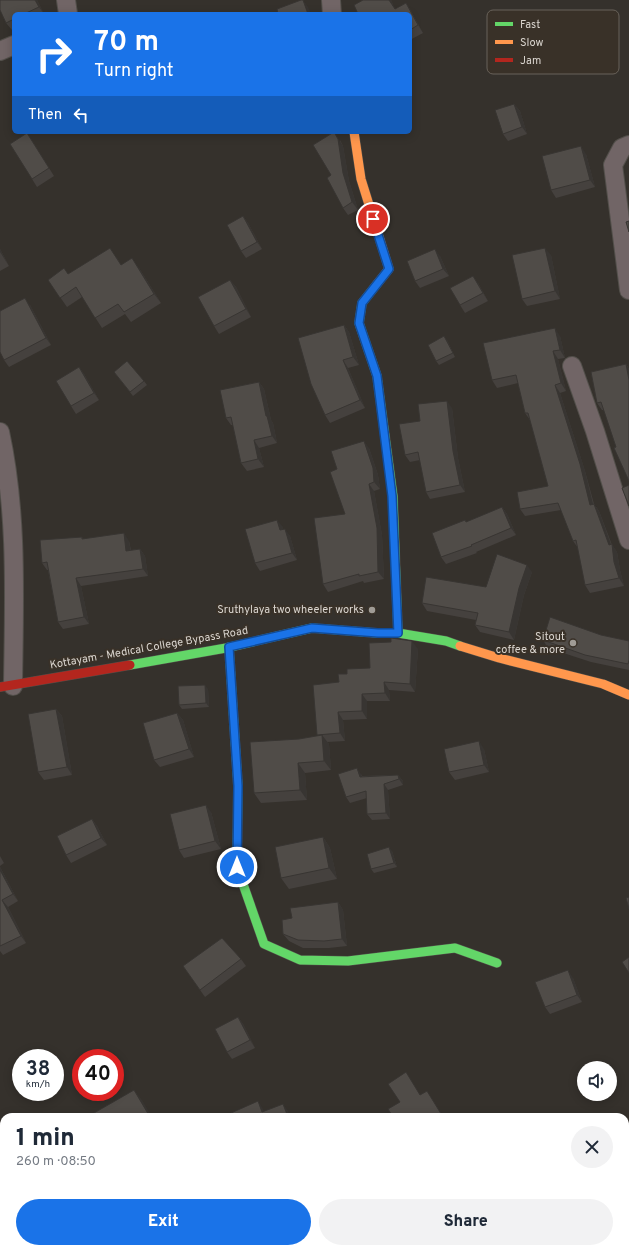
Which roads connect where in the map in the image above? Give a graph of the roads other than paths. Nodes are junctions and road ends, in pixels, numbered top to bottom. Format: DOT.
graph roads {
  1 [pos="66,0"];
  2 [pos="332,0"];
  3 [pos="68,12"];
  4 [pos="332,12"];
  5 [pos="12,46"];
  6 [pos="0,51"];
  7 [pos="354,134"];
  8 [pos="629,145"];
  9 [pos="629,290"];
  10 [pos="572,366"];
  11 [pos="0,432"];
  12 [pos="629,540"];
  13 [pos="398,633"];
  14 [pos="229,647"];
  15 [pos="7,687"];
  16 [pos="629,694"];
  17 [pos="497,963"];
  1 -- 3 [label="street"];
  2 -- 4 [label="street"];
  5 -- 6 [label="street"];
  7 -- 13 [label="street"];
  8 -- 9 [label="street"];
  10 -- 12 [label="street"];
  11 -- 15 [label="street"];
  13 -- 14 [label="street, Kottayam - Medical College Bypass Road"];
  13 -- 16 [label="street, Kottayam - Medical College Bypass Road"];
  14 -- 15 [label="street, Kottayam - Medical College Bypass Road"];
  14 -- 17 [label="street"];
}
